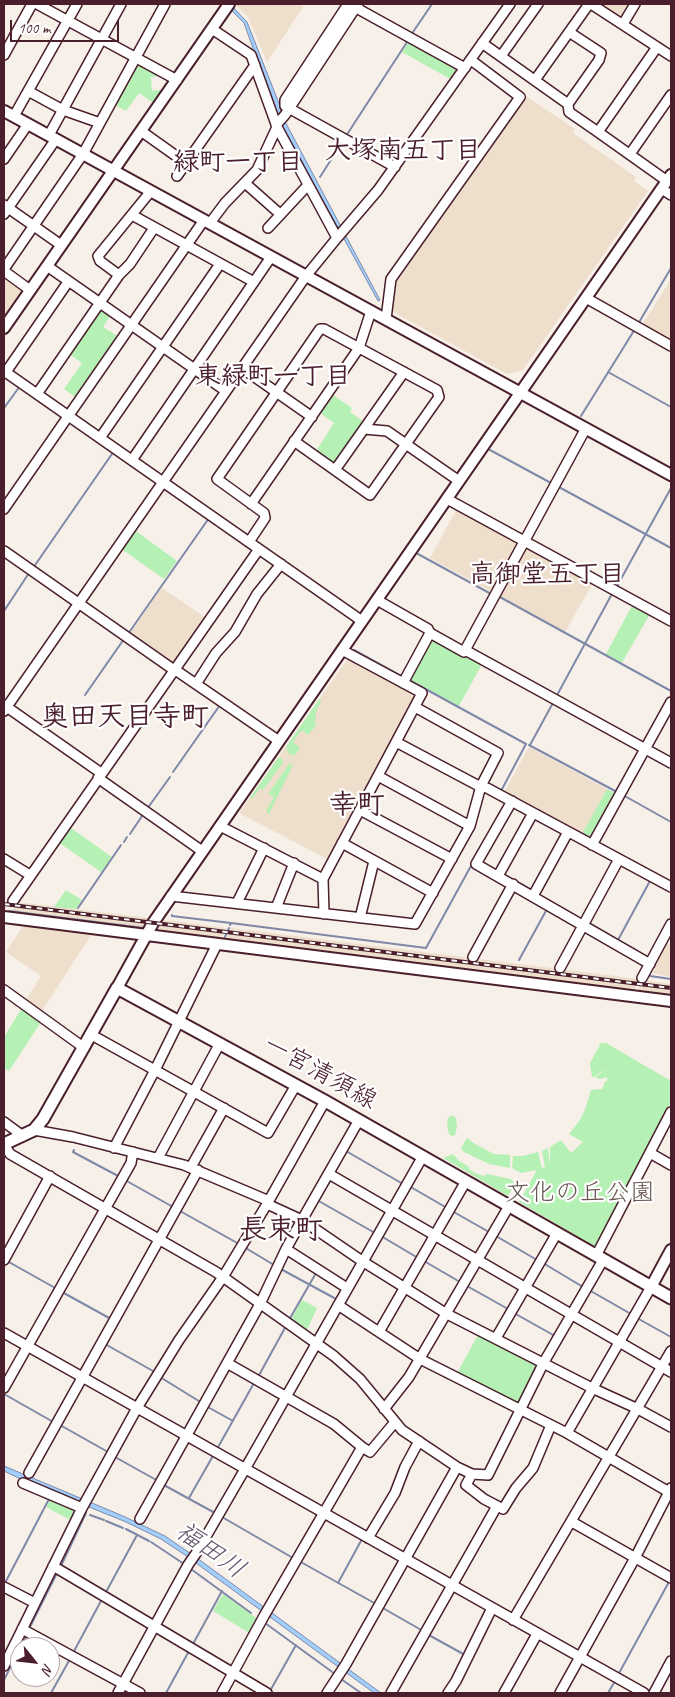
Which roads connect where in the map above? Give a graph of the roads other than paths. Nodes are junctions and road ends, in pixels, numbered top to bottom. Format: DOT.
graph roads {
  1 [pos="32,4"];
  2 [pos="37,4"];
  3 [pos="76,4"];
  4 [pos="121,4"];
  5 [pos="165,4"];
  6 [pos="510,4"];
  7 [pos="538,4"];
  8 [pos="590,4"];
  9 [pos="635,4"];
  10 [pos="353,5"];
  11 [pos="225,6"];
  12 [pos="67,20"];
  13 [pos="623,24"];
  14 [pos="212,29"];
  15 [pos="569,32"];
  16 [pos="102,39"];
  17 [pos="482,43"];
  18 [pos="657,47"];
  19 [pos="4,55"];
  20 [pos="501,56"];
  21 [pos="671,56"];
  22 [pos="136,58"];
  23 [pos="470,60"];
  24 [pos="255,65"];
  25 [pos="465,68"];
  26 [pos="176,80"];
  27 [pos="535,80"];
  28 [pos="28,91"];
  29 [pos="671,96"];
  30 [pos="568,104"];
  31 [pos="63,110"];
  32 [pos="4,111"];
  33 [pos="14,116"];
  34 [pos="281,120"];
  35 [pos="100,123"];
  36 [pos="28,124"];
  37 [pos="141,131"];
  38 [pos="598,132"];
  39 [pos="52,137"];
  40 [pos="83,154"];
  41 [pos="630,154"];
  42 [pos="4,159"];
  43 [pos="186,163"];
  44 [pos="395,167"];
  45 [pos="113,171"];
  46 [pos="177,176"];
  47 [pos="667,182"];
  48 [pos="245,183"];
  49 [pos="308,185"];
  50 [pos="151,192"];
  51 [pos="671,195"];
  52 [pos="5,209"];
  53 [pos="280,214"];
  54 [pos="132,215"];
  55 [pos="207,222"];
  56 [pos="34,226"];
  57 [pos="154,228"];
  58 [pos="268,228"];
  59 [pos="340,234"];
  60 [pos="61,245"];
  61 [pos="186,245"];
  62 [pos="271,257"];
  63 [pos="220,264"];
  64 [pos="47,266"];
  65 [pos="4,270"];
  66 [pos="119,274"];
  67 [pos="306,276"];
  68 [pos="68,282"];
  69 [pos="254,282"];
  70 [pos="30,290"];
  71 [pos="586,298"];
  72 [pos="99,303"];
  73 [pos="371,311"];
  74 [pos="386,319"];
  75 [pos="131,325"];
  76 [pos="4,328"];
  77 [pos="671,346"];
  78 [pos="163,348"];
  79 [pos="359,348"];
  80 [pos="242,368"];
  81 [pos="195,370"];
  82 [pos="5,371"];
  83 [pos="404,372"];
  84 [pos="226,391"];
  85 [pos="277,392"];
  86 [pos="521,392"];
  87 [pos="37,394"];
  88 [pos="68,416"];
  89 [pos="312,416"];
  90 [pos="586,428"];
  91 [pos="364,429"];
  92 [pos="100,438"];
  93 [pos="294,441"];
  94 [pos="406,443"];
  95 [pos="132,460"];
  96 [pos="335,470"];
  97 [pos="671,475"];
  98 [pos="459,481"];
  99 [pos="163,482"];
  100 [pos="447,499"];
  101 [pos="251,504"];
  102 [pos="4,509"];
  103 [pos="525,541"];
  104 [pos="248,542"];
  105 [pos="259,549"];
  106 [pos="4,551"];
  107 [pos="281,564"];
  108 [pos="377,600"];
  109 [pos="79,603"];
  110 [pos="362,621"];
  111 [pos="671,621"];
  112 [pos="430,633"];
  113 [pos="342,650"];
  114 [pos="466,650"];
  115 [pos="174,669"];
  116 [pos="403,683"];
  117 [pos="196,684"];
  118 [pos="671,702"];
  119 [pos="415,707"];
  120 [pos="5,708"];
  121 [pos="279,741"];
  122 [pos="396,742"];
  123 [pos="646,749"];
  124 [pos="671,763"];
  125 [pos="100,776"];
  126 [pos="378,776"];
  127 [pos="481,786"];
  128 [pos="512,801"];
  129 [pos="360,810"];
  130 [pos="533,813"];
  131 [pos="220,826"];
  132 [pos="470,826"];
  133 [pos="568,832"];
  134 [pos="342,843"];
  135 [pos="592,845"];
  136 [pos="264,848"];
  137 [pos="202,851"];
  138 [pos="4,859"];
  139 [pos="452,859"];
  140 [pos="619,859"];
  141 [pos="374,861"];
  142 [pos="294,864"];
  143 [pos="30,875"];
  144 [pos="498,876"];
  145 [pos="323,879"];
  146 [pos="513,884"];
  147 [pos="671,887"];
  148 [pos="433,893"];
  149 [pos="171,896"];
  150 [pos="533,896"];
  151 [pos="13,901"];
  152 [pos="237,903"];
  153 [pos="276,908"];
  154 [pos="324,914"];
  155 [pos="4,918"];
  156 [pos="360,918"];
  157 [pos="671,924"];
  158 [pos="582,925"];
  159 [pos="146,934"];
  160 [pos="217,944"];
  161 [pos="473,957"];
  162 [pos="650,964"];
  163 [pos="560,968"];
  164 [pos="642,978"];
  165 [pos="117,988"];
  166 [pos="4,990"];
  167 [pos="671,1002"];
  168 [pos="179,1021"];
  169 [pos="90,1034"];
  170 [pos="220,1043"];
  171 [pos="83,1047"];
  172 [pos="155,1070"];
  173 [pos="296,1085"];
  174 [pos="194,1091"];
  175 [pos="325,1101"];
  176 [pos="224,1108"];
  177 [pos="671,1112"];
  178 [pos="360,1120"];
  179 [pos="4,1122"];
  180 [pos="34,1130"];
  181 [pos="23,1136"];
  182 [pos="4,1144"];
  183 [pos="114,1148"];
  184 [pos="133,1152"];
  185 [pos="650,1153"];
  186 [pos="7,1156"];
  187 [pos="422,1156"];
  188 [pos="158,1158"];
  189 [pos="671,1165"];
  190 [pos="194,1169"];
  191 [pos="329,1174"];
  192 [pos="50,1176"];
  193 [pos="466,1182"];
  194 [pos="268,1202"];
  195 [pos="509,1206"];
  196 [pos="105,1208"];
  197 [pos="392,1210"];
  198 [pos="302,1220"];
  199 [pos="558,1233"];
  200 [pos="436,1236"];
  201 [pos="160,1239"];
  202 [pos="286,1249"];
  203 [pos="671,1250"];
  204 [pos="600,1258"];
  205 [pos="4,1260"];
  206 [pos="478,1260"];
  207 [pos="362,1261"];
  208 [pos="223,1277"];
  209 [pos="651,1287"];
  210 [pos="347,1288"];
  211 [pos="405,1288"];
  212 [pos="526,1288"];
  213 [pos="671,1298"];
  214 [pos="260,1304"];
  215 [pos="338,1305"];
  216 [pos="447,1314"];
  217 [pos="571,1314"];
  218 [pos="379,1332"];
  219 [pos="4,1333"];
  220 [pos="496,1338"];
  221 [pos="620,1342"];
  222 [pos="316,1344"];
  223 [pos="28,1346"];
  224 [pos="671,1350"];
  225 [pos="420,1359"];
  226 [pos="544,1362"];
  227 [pos="226,1363"];
  228 [pos="662,1366"];
  229 [pos="671,1372"];
  230 [pos="83,1378"];
  231 [pos="4,1388"];
  232 [pos="592,1388"];
  233 [pos="286,1396"];
  234 [pos="137,1408"];
  235 [pos="638,1408"];
  236 [pos="384,1409"];
  237 [pos="520,1410"];
  238 [pos="395,1422"];
  239 [pos="551,1425"];
  240 [pos="671,1427"];
  241 [pos="567,1433"];
  242 [pos="186,1436"];
  243 [pos="419,1441"];
  244 [pos="362,1447"];
  245 [pos="609,1457"];
  246 [pos="458,1467"];
  247 [pos="245,1469"];
  248 [pos="29,1473"];
  249 [pos="472,1474"];
  250 [pos="23,1484"];
  251 [pos="670,1490"];
  252 [pos="497,1506"];
  253 [pos="82,1507"];
  254 [pos="323,1512"];
  255 [pos="140,1518"];
  256 [pos="572,1522"];
  257 [pos="368,1538"];
  258 [pos="635,1558"];
  259 [pos="404,1559"];
  260 [pos="53,1566"];
  261 [pos="671,1578"];
  262 [pos="451,1585"];
  263 [pos="4,1587"];
  264 [pos="35,1603"];
  265 [pos="492,1608"];
  266 [pos="513,1620"];
  267 [pos="155,1626"];
  268 [pos="22,1629"];
  269 [pos="537,1634"];
  270 [pos="579,1658"];
  271 [pos="671,1661"];
  272 [pos="4,1666"];
  273 [pos="233,1673"];
  274 [pos="123,1684"];
  275 [pos="118,1693"];
  276 [pos="140,1693"];
  277 [pos="222,1693"];
  278 [pos="267,1693"];
  279 [pos="327,1693"];
  280 [pos="391,1693"];
  281 [pos="448,1693"];
  282 [pos="504,1693"];
  283 [pos="560,1693"];
  284 [pos="644,1693"];
  285 [pos="654,1693"];
  1 -- 19 [label="street"];
  2 -- 12 [label="street"];
  3 -- 12 [label="street"];
  4 -- 16 [label="street"];
  5 -- 22 [label="street"];
  6 -- 17 [label="street"];
  7 -- 20 [label="street"];
  8 -- 13 [label="street"];
  8 -- 15 [label="street"];
  9 -- 13 [label="street"];
  10 -- 25 [label="street"];
  10 -- 34 [label="street"];
  11 -- 14 [label="street"];
  12 -- 16 [label="street"];
  12 -- 28 [label="street"];
  13 -- 18 [label="street"];
  14 -- 24 [label="street"];
  14 -- 26 [label="street"];
  15 -- 27 [label="street"];
  15 -- 30 [label="street"];
  16 -- 22 [label="street"];
  16 -- 31 [label="street"];
  17 -- 20 [label="street"];
  17 -- 23 [label="street"];
  18 -- 21 [label="street"];
  18 -- 38 [label="street"];
  20 -- 27 [label="street"];
  22 -- 26 [label="street"];
  22 -- 35 [label="street"];
  23 -- 25 [label="street"];
  23 -- 74 [label="street"];
  24 -- 34 [label="street"];
  24 -- 43 [label="street"];
  25 -- 44 [label="street"];
  26 -- 37 [label="street"];
  27 -- 30 [label="street"];
  28 -- 31 [label="street"];
  28 -- 33 [label="street"];
  29 -- 41 [label="street"];
  30 -- 38 [label="street"];
  31 -- 35 [label="street"];
  31 -- 39 [label="street"];
  32 -- 33 [label="street"];
  33 -- 36 [label="street"];
  34 -- 44 [label="street"];
  34 -- 48 [label="street"];
  34 -- 49 [label="street"];
  35 -- 40 [label="street"];
  36 -- 39 [label="street"];
  36 -- 42 [label="street"];
  37 -- 43 [label="street"];
  37 -- 45 [label="street"];
  38 -- 41 [label="street"];
  39 -- 40 [label="street"];
  39 -- 52 [label="street"];
  40 -- 45 [label="street"];
  40 -- 56 [label="street"];
  41 -- 47 [label="street"];
  43 -- 46 [label="street"];
  44 -- 59 [label="street"];
  45 -- 50 [label="street"];
  45 -- 60 [label="street"];
  47 -- 51 [label="street"];
  47 -- 71 [label="street"];
  48 -- 53 [label="street"];
  48 -- 55 [label="street"];
  49 -- 53 [label="street"];
  49 -- 59 [label="street"];
  50 -- 54 [label="street"];
  50 -- 55 [label="street"];
  52 -- 56 [label="street"];
  53 -- 58 [label="street"];
  54 -- 57 [label="street"];
  54 -- 66 [label="street"];
  55 -- 61 [label="street"];
  55 -- 62 [label="street"];
  56 -- 60 [label="street"];
  56 -- 65 [label="street"];
  57 -- 61 [label="street"];
  57 -- 66 [label="street"];
  59 -- 67 [label="street"];
  60 -- 64 [label="street"];
  61 -- 63 [label="street"];
  61 -- 75 [label="street"];
  62 -- 67 [label="street"];
  62 -- 69 [label="street"];
  63 -- 69 [label="street"];
  63 -- 78 [label="street"];
  64 -- 68 [label="street"];
  64 -- 70 [label="street"];
  65 -- 70 [label="street"];
  66 -- 72 [label="street"];
  67 -- 73 [label="street"];
  67 -- 80 [label="street"];
  68 -- 72 [label="street"];
  68 -- 82 [label="street"];
  69 -- 81 [label="street"];
  70 -- 76 [label="street"];
  71 -- 77 [label="street"];
  71 -- 86 [label="street"];
  72 -- 75 [label="street"];
  72 -- 87 [label="street"];
  73 -- 74 [label="street"];
  73 -- 79 [label="street"];
  74 -- 86 [label="street"];
  75 -- 78 [label="street"];
  75 -- 88 [label="street"];
  78 -- 81 [label="street"];
  78 -- 92 [label="street"];
  79 -- 83 [label="street"];
  79 -- 85 [label="street"];
  79 -- 89 [label="street"];
  80 -- 84 [label="street"];
  80 -- 85 [label="street"];
  81 -- 84 [label="street"];
  81 -- 95 [label="street"];
  82 -- 87 [label="street"];
  83 -- 91 [label="street"];
  83 -- 94 [label="street"];
  84 -- 99 [label="street"];
  85 -- 89 [label="street"];
  85 -- 101 [label="street"];
  86 -- 90 [label="street"];
  86 -- 98 [label="street"];
  87 -- 88 [label="street"];
  88 -- 92 [label="street"];
  88 -- 102 [label="street"];
  89 -- 93 [label="street"];
  90 -- 97 [label="street"];
  90 -- 103 [label="street"];
  91 -- 94 [label="street"];
  91 -- 96 [label="street"];
  92 -- 95 [label="street"];
  93 -- 96 [label="street"];
  93 -- 101 [label="street"];
  94 -- 96 [label="street"];
  94 -- 98 [label="street"];
  95 -- 99 [label="street"];
  98 -- 100 [label="street"];
  99 -- 104 [label="street"];
  99 -- 109 [label="street"];
  100 -- 103 [label="street"];
  100 -- 108 [label="street"];
  101 -- 104 [label="street"];
  103 -- 111 [label="street"];
  103 -- 114 [label="street"];
  104 -- 105 [label="street"];
  105 -- 107 [label="street"];
  105 -- 115 [label="street"];
  106 -- 109 [label="street"];
  107 -- 110 [label="street"];
  107 -- 117 [label="street"];
  108 -- 110 [label="street"];
  108 -- 112 [label="street"];
  109 -- 115 [label="street"];
  109 -- 120 [label="street"];
  110 -- 113 [label="street"];
  112 -- 114 [label="street"];
  112 -- 116 [label="street"];
  113 -- 116 [label="street"];
  113 -- 121 [label="street"];
  114 -- 123 [label="street"];
  115 -- 117 [label="street"];
  115 -- 125 [label="street"];
  116 -- 119 [label="street"];
  117 -- 121 [label="street"];
  118 -- 123 [label="street"];
  119 -- 122 [label="street"];
  119 -- 127 [label="street"];
  120 -- 125 [label="street"];
  121 -- 131 [label="street"];
  122 -- 126 [label="street"];
  122 -- 127 [label="street"];
  123 -- 124 [label="street"];
  123 -- 135 [label="street"];
  125 -- 137 [label="street"];
  125 -- 143 [label="street"];
  126 -- 129 [label="street"];
  126 -- 132 [label="street"];
  127 -- 128 [label="street"];
  127 -- 132 [label="street"];
  128 -- 130 [label="street"];
  128 -- 144 [label="street"];
  129 -- 134 [label="street"];
  129 -- 139 [label="street"];
  130 -- 133 [label="street"];
  130 -- 144 [label="street"];
  131 -- 136 [label="street"];
  131 -- 137 [label="street"];
  132 -- 139 [label="street"];
  133 -- 135 [label="street"];
  133 -- 150 [label="street"];
  134 -- 141 [label="street"];
  134 -- 145 [label="street"];
  135 -- 140 [label="street"];
  136 -- 142 [label="street"];
  136 -- 152 [label="street"];
  137 -- 149 [label="street"];
  138 -- 143 [label="street"];
  139 -- 148 [label="street"];
  140 -- 147 [label="street"];
  140 -- 158 [label="street"];
  141 -- 148 [label="street"];
  141 -- 156 [label="street"];
  142 -- 145 [label="street"];
  142 -- 153 [label="street"];
  143 -- 151 [label="street"];
  144 -- 146 [label="street"];
  145 -- 154 [label="street"];
  146 -- 150 [label="street"];
  146 -- 161 [label="street"];
  148 -- 156 [label="street"];
  149 -- 152 [label="street"];
  149 -- 159 [label="street"];
  150 -- 158 [label="street"];
  152 -- 153 [label="street"];
  153 -- 154 [label="street"];
  154 -- 156 [label="street"];
  155 -- 159 [label="street"];
  157 -- 162 [label="street"];
  158 -- 162 [label="street"];
  158 -- 163 [label="street"];
  159 -- 160 [label="street"];
  159 -- 165 [label="street"];
  160 -- 167 [label="street"];
  160 -- 168 [label="street"];
  162 -- 164 [label="street"];
  165 -- 168 [label="main road, 一宮清須線"];
  165 -- 169 [label="main road"];
  166 -- 171 [label="street"];
  168 -- 170 [label="main road, 一宮清須線"];
  168 -- 172 [label="street"];
  169 -- 171 [label="main road"];
  169 -- 172 [label="street"];
  170 -- 173 [label="main road, 一宮清須線"];
  170 -- 174 [label="street"];
  171 -- 180 [label="main road"];
  172 -- 174 [label="street"];
  172 -- 183 [label="street"];
  173 -- 175 [label="main road, 一宮清須線"];
  173 -- 176 [label="street"];
  174 -- 176 [label="street"];
  174 -- 188 [label="street"];
  175 -- 178 [label="main road, 一宮清須線"];
  175 -- 194 [label="street"];
  176 -- 190 [label="street"];
  177 -- 185 [label="street"];
  178 -- 187 [label="main road, 一宮清須線"];
  178 -- 191 [label="street"];
  179 -- 181 [label="street"];
  180 -- 181 [label="main road"];
  180 -- 183 [label="street"];
  181 -- 182 [label="main road"];
  182 -- 186 [label="street"];
  183 -- 184 [label="street"];
  184 -- 188 [label="street"];
  184 -- 196 [label="street"];
  185 -- 189 [label="street"];
  185 -- 204 [label="street"];
  186 -- 192 [label="street"];
  187 -- 193 [label="main road, 一宮清須線"];
  187 -- 197 [label="street"];
  188 -- 190 [label="street"];
  190 -- 194 [label="street"];
  190 -- 201 [label="street"];
  191 -- 197 [label="street"];
  191 -- 198 [label="street"];
  192 -- 196 [label="street"];
  192 -- 205 [label="street"];
  193 -- 195 [label="main road, 一宮清須線"];
  193 -- 200 [label="street"];
  194 -- 198 [label="street"];
  194 -- 208 [label="street"];
  195 -- 199 [label="main road, 一宮清須線"];
  195 -- 206 [label="street"];
  196 -- 201 [label="street"];
  196 -- 223 [label="street"];
  197 -- 200 [label="street"];
  197 -- 207 [label="street"];
  198 -- 202 [label="street"];
  198 -- 207 [label="street"];
  199 -- 204 [label="main road, 一宮清須線"];
  199 -- 212 [label="street"];
  200 -- 206 [label="street"];
  200 -- 211 [label="street"];
  201 -- 208 [label="street"];
  201 -- 230 [label="street"];
  202 -- 210 [label="street"];
  202 -- 214 [label="street"];
  203 -- 209 [label="street"];
  204 -- 209 [label="main road, 一宮清須線"];
  204 -- 217 [label="street"];
  206 -- 212 [label="street"];
  206 -- 216 [label="street"];
  207 -- 210 [label="street"];
  207 -- 211 [label="street"];
  208 -- 214 [label="street"];
  208 -- 234 [label="street"];
  209 -- 213 [label="main road, 一宮清須線"];
  209 -- 221 [label="street"];
  210 -- 215 [label="street"];
  211 -- 216 [label="street"];
  211 -- 218 [label="street"];
  212 -- 217 [label="street"];
  212 -- 220 [label="street"];
  214 -- 222 [label="street"];
  214 -- 227 [label="street"];
  215 -- 218 [label="street"];
  215 -- 222 [label="street"];
  216 -- 220 [label="street"];
  216 -- 225 [label="street"];
  217 -- 221 [label="street"];
  217 -- 226 [label="street"];
  218 -- 225 [label="street"];
  219 -- 223 [label="street"];
  220 -- 226 [label="street"];
  221 -- 228 [label="street"];
  221 -- 232 [label="street"];
  222 -- 233 [label="street"];
  222 -- 236 [label="street"];
  223 -- 230 [label="street"];
  223 -- 231 [label="street"];
  224 -- 228 [label="street"];
  225 -- 236 [label="street"];
  225 -- 237 [label="street"];
  226 -- 232 [label="street"];
  226 -- 237 [label="street"];
  227 -- 233 [label="street"];
  227 -- 242 [label="street"];
  228 -- 229 [label="street"];
  228 -- 235 [label="street"];
  230 -- 234 [label="street"];
  230 -- 248 [label="street"];
  232 -- 235 [label="street"];
  232 -- 241 [label="street"];
  233 -- 244 [label="street"];
  233 -- 247 [label="street"];
  234 -- 242 [label="street"];
  234 -- 253 [label="street"];
  235 -- 240 [label="street"];
  235 -- 245 [label="street"];
  236 -- 238 [label="street"];
  237 -- 239 [label="street"];
  237 -- 249 [label="street"];
  238 -- 243 [label="street"];
  238 -- 244 [label="street"];
  239 -- 241 [label="street"];
  239 -- 252 [label="street"];
  241 -- 245 [label="street"];
  242 -- 247 [label="street"];
  242 -- 255 [label="street"];
  243 -- 246 [label="street"];
  243 -- 257 [label="street"];
  244 -- 254 [label="street"];
  245 -- 251 [label="street"];
  245 -- 256 [label="street"];
  246 -- 249 [label="street"];
  246 -- 259 [label="street"];
  247 -- 254 [label="street"];
  247 -- 267 [label="street"];
  249 -- 252 [label="street"];
  250 -- 253 [label="street"];
  251 -- 258 [label="street"];
  252 -- 262 [label="street"];
  253 -- 260 [label="street"];
  254 -- 257 [label="street"];
  254 -- 273 [label="street"];
  256 -- 258 [label="street"];
  256 -- 266 [label="street"];
  257 -- 259 [label="street"];
  258 -- 261 [label="street"];
  258 -- 270 [label="street"];
  259 -- 262 [label="street"];
  259 -- 279 [label="street"];
  260 -- 264 [label="street"];
  260 -- 267 [label="street"];
  262 -- 265 [label="street"];
  262 -- 280 [label="street"];
  263 -- 264 [label="street"];
  264 -- 268 [label="street"];
  265 -- 266 [label="street"];
  265 -- 281 [label="street"];
  266 -- 269 [label="street"];
  267 -- 273 [label="street"];
  267 -- 274 [label="street"];
  268 -- 272 [label="street"];
  268 -- 274 [label="street"];
  269 -- 270 [label="street"];
  269 -- 282 [label="street"];
  270 -- 283 [label="street"];
  270 -- 284 [label="street"];
  271 -- 285 [label="street"];
  273 -- 277 [label="street"];
  273 -- 278 [label="street"];
  274 -- 275 [label="street"];
  274 -- 276 [label="street"];
}
